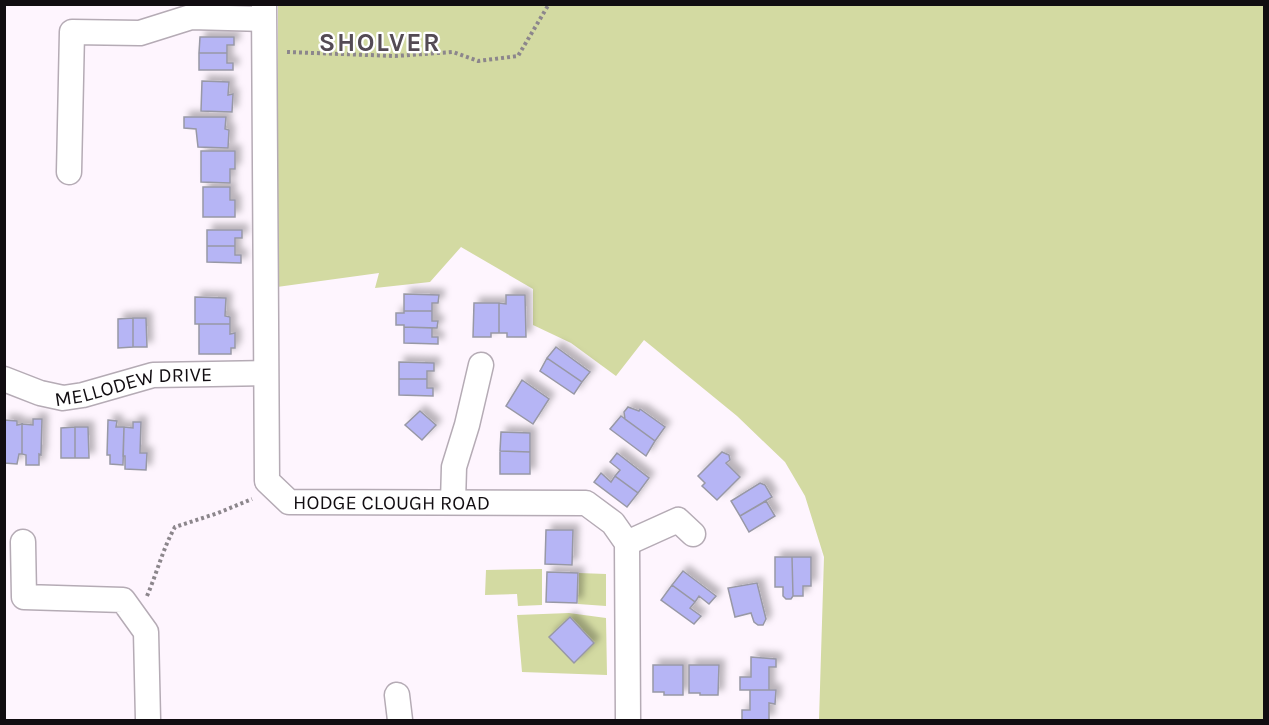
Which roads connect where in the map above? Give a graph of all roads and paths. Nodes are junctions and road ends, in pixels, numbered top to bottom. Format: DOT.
graph roads {
  1 [pos="549,4"];
  2 [pos="263,12"];
  3 [pos="264,51"];
  4 [pos="69,172"];
  5 [pos="481,365"];
  6 [pos="265,374"];
  7 [pos="4,379"];
  8 [pos="275,489"];
  9 [pos="453,502"];
  10 [pos="693,534"];
  11 [pos="23,542"];
  12 [pos="627,543"];
  13 [pos="132,613"];
  14 [pos="397,695"];
  15 [pos="148,720"];
  16 [pos="400,720"];
  17 [pos="628,720"];
  1 -- 3 [label="path"];
  2 -- 3 [label="street, HODGE CLOUGH ROAD"];
  2 -- 4 [label="street"];
  3 -- 6 [label="street, HODGE CLOUGH ROAD"];
  5 -- 9 [label="street"];
  6 -- 7 [label="street, MELLODEW DRIVE"];
  6 -- 8 [label="street, HODGE CLOUGH ROAD"];
  8 -- 9 [label="street, HODGE CLOUGH ROAD"];
  8 -- 13 [label="path"];
  9 -- 12 [label="street, HODGE CLOUGH ROAD"];
  10 -- 12 [label="street"];
  11 -- 13 [label="street"];
  12 -- 17 [label="street"];
  13 -- 15 [label="street"];
  14 -- 16 [label="street"];
}
